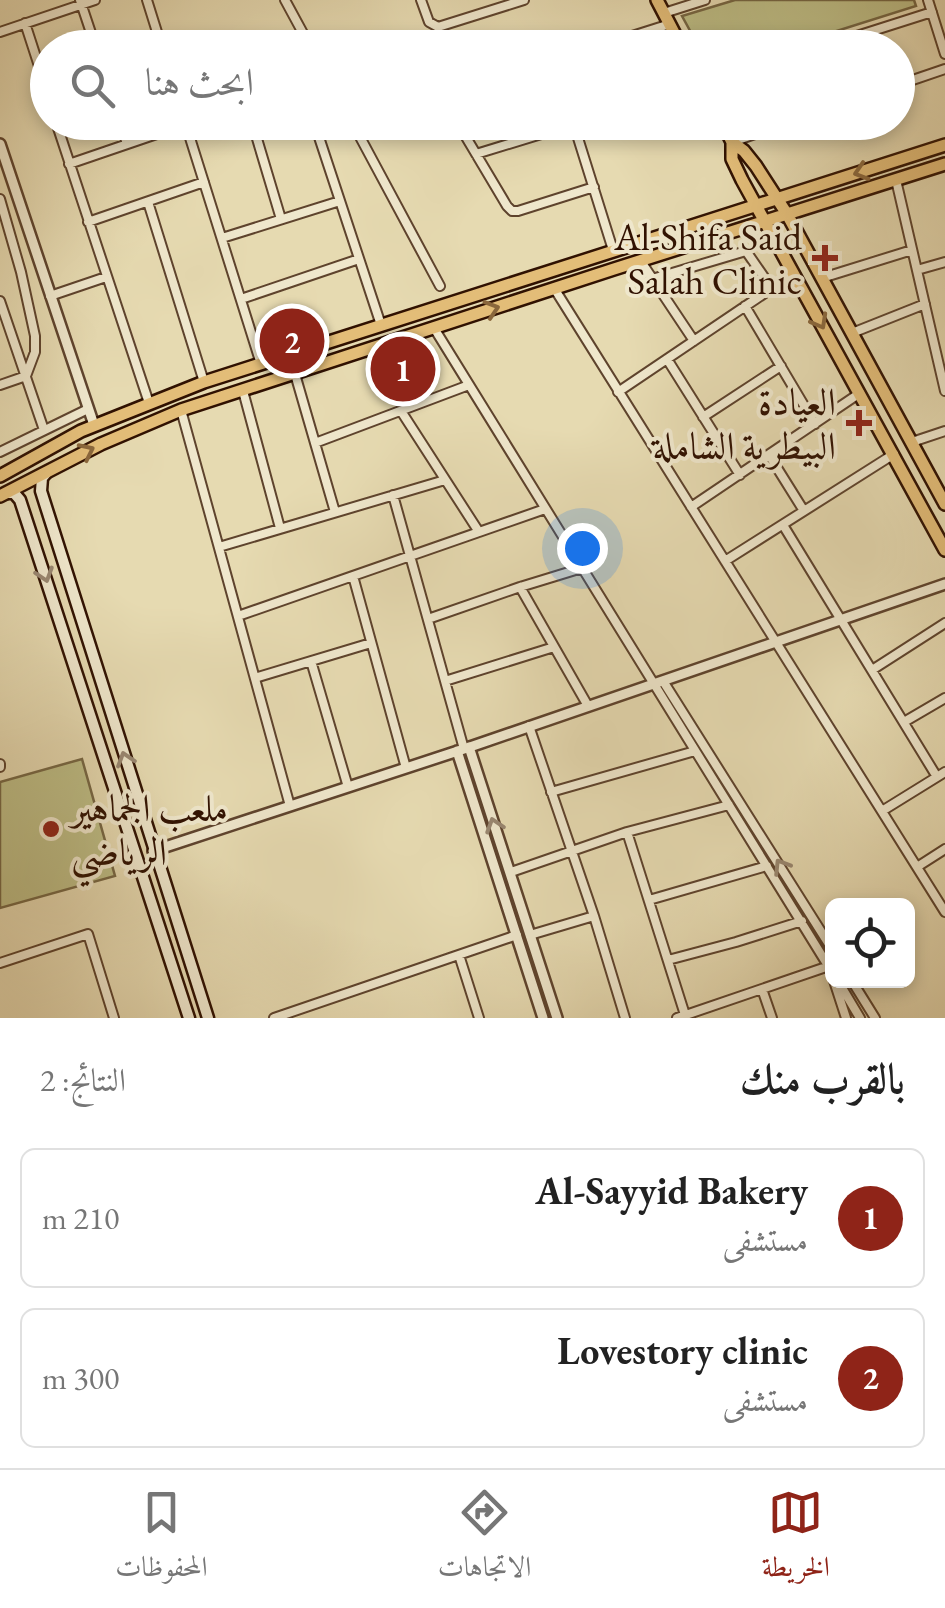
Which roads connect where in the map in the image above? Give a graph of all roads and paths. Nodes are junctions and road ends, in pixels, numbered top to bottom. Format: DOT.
graph roads {
  1 [pos="95,0"];
  2 [pos="146,0"];
  3 [pos="285,0"];
  4 [pos="421,0"];
  5 [pos="488,0"];
  6 [pos="524,0"];
  7 [pos="656,0"];
  8 [pos="705,0"];
  9 [pos="928,0"];
  10 [pos="81,2"];
  11 [pos="492,10"];
  12 [pos="932,12"];
  13 [pos="666,18"];
  14 [pos="25,23"];
  15 [pos="90,30"];
  16 [pos="156,30"];
  17 [pos="301,30"];
  18 [pos="637,30"];
  19 [pos="672,30"];
  20 [pos="876,30"];
  21 [pos="0,32"];
  22 [pos="30,38"];
  23 [pos="945,54"];
  24 [pos="945,69"];
  25 [pos="915,79"];
  26 [pos="62,140"];
  27 [pos="127,140"];
  28 [pos="139,140"];
  29 [pos="192,140"];
  30 [pos="257,140"];
  31 [pos="320,140"];
  32 [pos="362,140"];
  33 [pos="468,140"];
  34 [pos="520,140"];
  35 [pos="579,140"];
  36 [pos="738,140"];
  37 [pos="732,142"];
  38 [pos="0,144"];
  39 [pos="128,144"];
  40 [pos="945,144"];
  41 [pos="476,154"];
  42 [pos="69,164"];
  43 [pos="945,164"];
  44 [pos="896,180"];
  45 [pos="204,182"];
  46 [pos="814,186"];
  47 [pos="594,188"];
  48 [pos="0,198"];
  49 [pos="776,198"];
  50 [pos="340,200"];
  51 [pos="148,202"];
  52 [pos="756,205"];
  53 [pos="813,206"];
  54 [pos="787,214"];
  55 [pos="281,219"];
  56 [pos="765,221"];
  57 [pos="88,222"];
  58 [pos="697,223"];
  59 [pos="738,230"];
  60 [pos="796,231"];
  61 [pos="222,238"];
  62 [pos="701,241"];
  63 [pos="778,245"];
  64 [pos="613,250"];
  65 [pos="912,250"];
  66 [pos="359,259"];
  67 [pos="640,260"];
  68 [pos="945,262"];
  69 [pos="917,270"];
  70 [pos="793,274"];
  71 [pos="106,277"];
  72 [pos="764,278"];
  73 [pos="822,278"];
  74 [pos="652,279"];
  75 [pos="440,286"];
  76 [pos="554,288"];
  77 [pos="50,296"];
  78 [pos="241,299"];
  79 [pos="0,301"];
  80 [pos="924,304"];
  81 [pos="746,306"];
  82 [pos="3,321"];
  83 [pos="381,325"];
  84 [pos="434,328"];
  85 [pos="852,334"];
  86 [pos="694,341"];
  87 [pos="667,359"];
  88 [pos="261,364"];
  89 [pos="781,366"];
  90 [pos="942,368"];
  91 [pos="296,374"];
  92 [pos="26,376"];
  93 [pos="204,382"];
  94 [pos="469,385"];
  95 [pos="0,386"];
  96 [pos="244,390"];
  97 [pos="945,391"];
  98 [pos="618,392"];
  99 [pos="860,394"];
  100 [pos="149,402"];
  101 [pos="88,409"];
  102 [pos="181,410"];
  103 [pos="401,411"];
  104 [pos="703,417"];
  105 [pos="815,424"];
  106 [pos="94,425"];
  107 [pos="44,430"];
  108 [pos="945,431"];
  109 [pos="912,442"];
  110 [pos="315,443"];
  111 [pos="0,452"];
  112 [pos="894,454"];
  113 [pos="769,455"];
  114 [pos="48,471"];
  115 [pos="740,474"];
  116 [pos="0,476"];
  117 [pos="445,480"];
  118 [pos="3,494"];
  119 [pos="394,495"];
  120 [pos="944,500"];
  121 [pos="691,507"];
  122 [pos="545,509"];
  123 [pos="804,511"];
  124 [pos="335,512"];
  125 [pos="783,525"];
  126 [pos="280,528"];
  127 [pos="53,530"];
  128 [pos="479,532"];
  129 [pos="32,534"];
  130 [pos="219,546"];
  131 [pos="945,550"];
  132 [pos="410,556"];
  133 [pos="726,562"];
  134 [pos="582,568"];
  135 [pos="352,576"];
  136 [pos="945,584"];
  137 [pos="520,587"];
  138 [pos="238,616"];
  139 [pos="428,619"];
  140 [pos="842,620"];
  141 [pos="945,624"];
  142 [pos="776,642"];
  143 [pos="371,643"];
  144 [pos="554,648"];
  145 [pos="311,661"];
  146 [pos="872,670"];
  147 [pos="255,678"];
  148 [pos="446,682"];
  149 [pos="658,682"];
  150 [pos="945,698"];
  151 [pos="588,706"];
  152 [pos="904,722"];
  153 [pos="530,726"];
  154 [pos="464,749"];
  155 [pos="695,751"];
  156 [pos="474,763"];
  157 [pos="462,765"];
  158 [pos="406,768"];
  159 [pos="941,774"];
  160 [pos="348,787"];
  161 [pos="551,792"];
  162 [pos="729,805"];
  163 [pos="290,806"];
  164 [pos="882,811"];
  165 [pos="627,832"];
  166 [pos="945,849"];
  167 [pos="570,850"];
  168 [pos="154,851"];
  169 [pos="767,866"];
  170 [pos="917,867"];
  171 [pos="514,871"];
  172 [pos="648,900"];
  173 [pos="172,907"];
  174 [pos="945,912"];
  175 [pos="155,914"];
  176 [pos="594,916"];
  177 [pos="802,921"];
  178 [pos="180,932"];
  179 [pos="517,935"];
  180 [pos="530,935"];
  181 [pos="162,937"];
  182 [pos="825,938"];
  183 [pos="458,955"];
  184 [pos="668,960"];
  185 [pos="825,961"];
  186 [pos="0,963"];
  187 [pos="825,977"];
  188 [pos="837,988"];
  189 [pos="841,988"];
  190 [pos="857,988"];
  191 [pos="762,989"];
  192 [pos="548,991"];
  193 [pos="536,994"];
  194 [pos="552,1002"];
  195 [pos="539,1005"];
  196 [pos="288,1016"];
  197 [pos="683,1017"];
  198 [pos="114,1018"];
  199 [pos="189,1018"];
  200 [pos="208,1018"];
  201 [pos="274,1018"];
  202 [pos="478,1018"];
  203 [pos="543,1018"];
  204 [pos="556,1018"];
  205 [pos="624,1018"];
  206 [pos="772,1018"];
  207 [pos="846,1018"];
  208 [pos="860,1018"];
  209 [pos="876,1018"];
  1 -- 10 [label="street"];
  2 -- 16 [label="street"];
  3 -- 17 [label="street"];
  4 -- 11 [label="street"];
  5 -- 11 [label="street"];
  6 -- 11 [label="street"];
  7 -- 13 [label="main road"];
  8 -- 13 [label="street"];
  9 -- 12 [label="street"];
  10 -- 14 [label="street"];
  10 -- 15 [label="street"];
  12 -- 20 [label="street"];
  12 -- 23 [label="street"];
  13 -- 18 [label="street"];
  13 -- 19 [label="main road"];
  14 -- 21 [label="street"];
  14 -- 22 [label="street"];
  24 -- 25 [label="street"];
  26 -- 42 [label="street"];
  27 -- 39 [label="street"];
  28 -- 39 [label="street"];
  29 -- 45 [label="street"];
  30 -- 55 [label="street"];
  31 -- 50 [label="street"];
  32 -- 75 [label="street"];
  33 -- 41 [label="street"];
  34 -- 41 [label="street"];
  35 -- 47 [label="street"];
  36 -- 37 [label="street"];
  37 -- 49 [label="main road"];
  37 -- 52 [label="main road"];
  38 -- 77 [label="street"];
  39 -- 42 [label="street"];
  40 -- 46 [label="main road, one-way"];
  41 -- 47 [label="street"];
  42 -- 57 [label="street"];
  43 -- 44 [label="main road"];
  44 -- 53 [label="main road"];
  44 -- 65 [label="street"];
  45 -- 51 [label="street"];
  45 -- 61 [label="street"];
  46 -- 49 [label="main road"];
  46 -- 53 [label="main road"];
  47 -- 64 [label="street"];
  48 -- 92 [label="street"];
  49 -- 52 [label="main road"];
  49 -- 54 [label="main road"];
  50 -- 55 [label="street"];
  50 -- 66 [label="street"];
  51 -- 57 [label="street"];
  51 -- 93 [label="street"];
  52 -- 56 [label="main road"];
  52 -- 58 [label="main road"];
  53 -- 54 [label="main road"];
  53 -- 60 [label="main road"];
  54 -- 56 [label="main road"];
  54 -- 60 [label="main road"];
  55 -- 61 [label="street"];
  56 -- 59 [label="main road"];
  56 -- 63 [label="main road"];
  57 -- 71 [label="street"];
  58 -- 62 [label="main road"];
  58 -- 64 [label="main road"];
  59 -- 62 [label="main road"];
  59 -- 63 [label="main road"];
  60 -- 73 [label="main road"];
  61 -- 78 [label="street"];
  62 -- 67 [label="main road"];
  63 -- 70 [label="main road"];
  64 -- 83 [label="main road"];
  65 -- 69 [label="street"];
  65 -- 73 [label="street"];
  66 -- 78 [label="street"];
  66 -- 83 [label="street"];
  67 -- 74 [label="street"];
  67 -- 76 [label="main road"];
  68 -- 69 [label="street"];
  69 -- 80 [label="street"];
  70 -- 81 [label="street"];
  70 -- 99 [label="main road, one-way"];
  71 -- 77 [label="street"];
  71 -- 100 [label="street"];
  72 -- 74 [label="street"];
  73 -- 85 [label="main road"];
  74 -- 86 [label="street"];
  84 -- 76 [label="main road, one-way"];
  76 -- 98 [label="street"];
  77 -- 101 [label="street"];
  78 -- 88 [label="street"];
  79 -- 82 [label="street"];
  80 -- 85 [label="street"];
  80 -- 90 [label="street"];
  81 -- 86 [label="street"];
  81 -- 89 [label="street"];
  82 -- 92 [label="street"];
  83 -- 88 [label="main road"];
  84 -- 91 [label="main road"];
  84 -- 94 [label="street"];
  85 -- 109 [label="main road"];
  86 -- 87 [label="street"];
  87 -- 98 [label="street"];
  87 -- 104 [label="street"];
  88 -- 93 [label="main road"];
  89 -- 104 [label="street"];
  89 -- 105 [label="street"];
  90 -- 97 [label="street"];
  91 -- 96 [label="main road"];
  91 -- 110 [label="street"];
  92 -- 95 [label="street"];
  92 -- 107 [label="street"];
  93 -- 100 [label="main road"];
  94 -- 103 [label="street"];
  94 -- 122 [label="street"];
  96 -- 102 [label="main road"];
  96 -- 126 [label="street"];
  98 -- 121 [label="street"];
  99 -- 105 [label="street"];
  99 -- 112 [label="main road"];
  100 -- 106 [label="main road"];
  101 -- 106 [label="street"];
  101 -- 107 [label="street"];
  114 -- 102 [label="main road, one-way"];
  102 -- 130 [label="street"];
  103 -- 110 [label="street"];
  103 -- 117 [label="street"];
  104 -- 115 [label="street"];
  105 -- 113 [label="street"];
  106 -- 116 [label="main road"];
  107 -- 111 [label="street"];
  108 -- 109 [label="street"];
  109 -- 120 [label="main road"];
  110 -- 124 [label="street"];
  112 -- 123 [label="street"];
  112 -- 131 [label="main road"];
  113 -- 115 [label="street"];
  113 -- 123 [label="street"];
  114 -- 118 [label="main road"];
  114 -- 127 [label="main road"];
  115 -- 121 [label="street"];
  117 -- 119 [label="street"];
  117 -- 128 [label="street"];
  118 -- 129 [label="main road"];
  119 -- 124 [label="street"];
  119 -- 132 [label="street"];
  121 -- 133 [label="street"];
  122 -- 128 [label="street"];
  122 -- 134 [label="street"];
  123 -- 125 [label="street"];
  124 -- 126 [label="street"];
  125 -- 133 [label="street"];
  125 -- 140 [label="street"];
  126 -- 130 [label="street"];
  127 -- 129 [label="main road"];
  168 -- 127 [label="main road, one-way"];
  128 -- 132 [label="street"];
  129 -- 175 [label="main road, one-way"];
  130 -- 138 [label="street"];
  132 -- 135 [label="street"];
  132 -- 139 [label="street"];
  133 -- 142 [label="street"];
  134 -- 137 [label="street"];
  134 -- 149 [label="street"];
  135 -- 138 [label="street"];
  135 -- 143 [label="street"];
  136 -- 140 [label="street"];
  137 -- 139 [label="street"];
  137 -- 144 [label="street"];
  138 -- 147 [label="street"];
  139 -- 148 [label="street"];
  140 -- 142 [label="street"];
  140 -- 146 [label="street"];
  141 -- 146 [label="street"];
  142 -- 149 [label="street"];
  142 -- 164 [label="street"];
  143 -- 145 [label="street"];
  143 -- 158 [label="street"];
  144 -- 148 [label="street"];
  144 -- 151 [label="street"];
  145 -- 147 [label="street"];
  145 -- 160 [label="street"];
  146 -- 152 [label="street"];
  147 -- 163 [label="street"];
  148 -- 154 [label="street"];
  149 -- 151 [label="street"];
  149 -- 155 [label="street"];
  182 -- 149 [label="street, one-way"];
  150 -- 152 [label="street"];
  151 -- 153 [label="street"];
  152 -- 159 [label="street"];
  153 -- 154 [label="street"];
  153 -- 161 [label="street"];
  154 -- 156 [label="street"];
  154 -- 157 [label="street"];
  154 -- 158 [label="street"];
  155 -- 161 [label="street"];
  155 -- 162 [label="street"];
  156 -- 157 [label="street"];
  180 -- 156 [label="street, one-way"];
  157 -- 179 [label="street"];
  158 -- 160 [label="street"];
  159 -- 164 [label="street"];
  160 -- 163 [label="street"];
  161 -- 167 [label="street"];
  162 -- 165 [label="street"];
  162 -- 169 [label="street"];
  163 -- 168 [label="street"];
  164 -- 170 [label="street"];
  165 -- 167 [label="street"];
  165 -- 172 [label="street"];
  166 -- 170 [label="street"];
  167 -- 171 [label="street"];
  167 -- 176 [label="street"];
  168 -- 173 [label="main road"];
  169 -- 172 [label="street"];
  169 -- 177 [label="street"];
  170 -- 174 [label="street"];
  172 -- 184 [label="street"];
  173 -- 175 [label="main road"];
  173 -- 178 [label="main road"];
  175 -- 181 [label="main road"];
  176 -- 180 [label="street"];
  176 -- 205 [label="street"];
  177 -- 184 [label="street"];
  177 -- 185 [label="street"];
  178 -- 181 [label="main road"];
  178 -- 200 [label="main road"];
  179 -- 183 [label="street"];
  179 -- 193 [label="street"];
  180 -- 192 [label="street"];
  181 -- 199 [label="main road"];
  183 -- 196 [label="street"];
  183 -- 202 [label="street"];
  184 -- 197 [label="street"];
  186 -- 198 [label="street"];
  187 -- 191 [label="street"];
  188 -- 207 [label="street"];
  189 -- 208 [label="street"];
  190 -- 209 [label="street"];
  191 -- 197 [label="street"];
  191 -- 206 [label="street"];
  192 -- 193 [label="street"];
  192 -- 194 [label="street"];
  193 -- 195 [label="street"];
  194 -- 195 [label="street"];
  194 -- 204 [label="street"];
  195 -- 203 [label="street"];
  196 -- 201 [label="street"];
}
